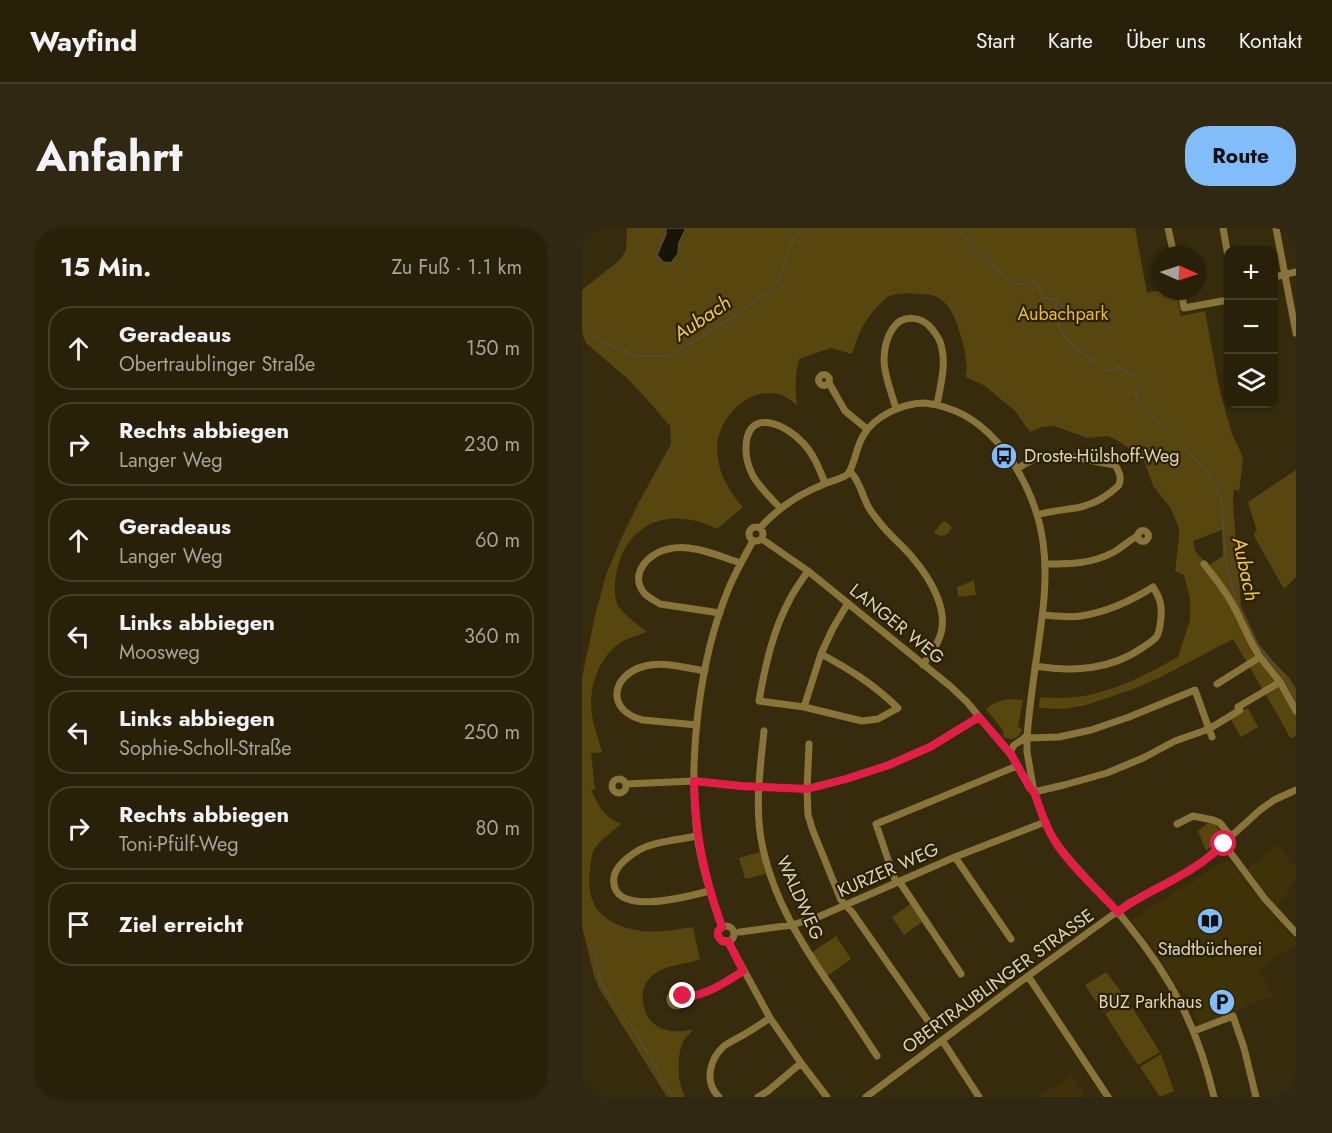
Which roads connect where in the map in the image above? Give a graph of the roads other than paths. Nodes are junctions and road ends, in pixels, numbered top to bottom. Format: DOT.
graph roads {
  1 [pos="1168,228"];
  2 [pos="1223,228"];
  3 [pos="1276,228"];
  4 [pos="1172,246"];
  5 [pos="1226,246"];
  6 [pos="1296,272"];
  7 [pos="1285,275"];
  8 [pos="1278,276"];
  9 [pos="1183,300"];
  10 [pos="1224,301"];
  11 [pos="1296,333"];
  12 [pos="829,382"];
  13 [pos="937,405"];
  14 [pos="896,409"];
  15 [pos="867,429"];
  16 [pos="1017,469"];
  17 [pos="850,471"];
  18 [pos="825,483"];
  19 [pos="780,508"];
  20 [pos="1037,515"];
  21 [pos="760,528"];
  22 [pos="1138,536"];
  23 [pos="762,539"];
  24 [pos="753,541"];
  25 [pos="741,563"];
  26 [pos="1045,564"];
  27 [pos="1204,564"];
  28 [pos="808,572"];
  29 [pos="848,603"];
  30 [pos="720,613"];
  31 [pos="1042,615"];
  32 [pos="821,654"];
  33 [pos="1260,657"];
  34 [pos="923,665"];
  35 [pos="1035,666"];
  36 [pos="705,671"];
  37 [pos="1280,682"];
  38 [pos="1217,684"];
  39 [pos="804,707"];
  40 [pos="1296,711"];
  41 [pos="979,717"];
  42 [pos="698,725"];
  43 [pos="1209,729"];
  44 [pos="764,731"];
  45 [pos="1027,736"];
  46 [pos="1212,737"];
  47 [pos="810,744"];
  48 [pos="1016,744"];
  49 [pos="1002,745"];
  50 [pos="1027,752"];
  51 [pos="1011,756"];
  52 [pos="1017,766"];
  53 [pos="694,781"];
  54 [pos="626,784"];
  55 [pos="758,788"];
  56 [pos="807,789"];
  57 [pos="1296,790"];
  58 [pos="1034,792"];
  59 [pos="1045,822"];
  60 [pos="1178,824"];
  61 [pos="697,836"];
  62 [pos="1231,837"];
  63 [pos="1224,844"];
  64 [pos="954,857"];
  65 [pos="898,882"];
  66 [pos="709,891"];
  67 [pos="846,906"];
  68 [pos="1118,912"];
  69 [pos="792,925"];
  70 [pos="722,927"];
  71 [pos="740,932"];
  72 [pos="1296,933"];
  73 [pos="1011,939"];
  74 [pos="728,941"];
  75 [pos="743,971"];
  76 [pos="961,974"];
  77 [pos="1028,976"];
  78 [pos="684,998"];
  79 [pos="770,1018"];
  80 [pos="928,1021"];
  81 [pos="1194,1031"];
  82 [pos="942,1040"];
  83 [pos="877,1056"];
  84 [pos="801,1063"];
  85 [pos="719,1097"];
  86 [pos="758,1097"];
  87 [pos="827,1097"];
  88 [pos="866,1097"];
  89 [pos="979,1097"];
  90 [pos="1108,1097"];
  91 [pos="1214,1097"];
  92 [pos="1256,1097"];
  1 -- 4 [label="street"];
  2 -- 5 [label="street"];
  3 -- 7 [label="street"];
  6 -- 7 [label="street"];
  7 -- 8 [label="street"];
  7 -- 11 [label="street"];
  9 -- 10 [label="street"];
  12 -- 15 [label="street"];
  13 -- 14 [label="street"];
  13 -- 14 [label="street"];
  13 -- 16 [label="street"];
  14 -- 15 [label="street"];
  15 -- 17 [label="street"];
  16 -- 20 [label="street"];
  16 -- 20 [label="street"];
  17 -- 18 [label="street"];
  17 -- 34 [label="street"];
  18 -- 19 [label="street"];
  18 -- 19 [label="street"];
  19 -- 21 [label="street"];
  20 -- 26 [label="street"];
  21 -- 23 [label="street"];
  21 -- 24 [label="street"];
  22 -- 26 [label="street"];
  23 -- 24 [label="street"];
  23 -- 28 [label="street, LANGER WEG"];
  24 -- 25 [label="street"];
  25 -- 30 [label="street"];
  25 -- 30 [label="street"];
  26 -- 31 [label="street"];
  27 -- 33 [label="street"];
  28 -- 29 [label="street, LANGER WEG"];
  28 -- 39 [label="street"];
  29 -- 32 [label="street"];
  29 -- 34 [label="street, LANGER WEG"];
  30 -- 36 [label="street"];
  31 -- 35 [label="street"];
  31 -- 35 [label="street"];
  32 -- 39 [label="street"];
  32 -- 39 [label="street"];
  33 -- 37 [label="street"];
  33 -- 38 [label="street"];
  34 -- 41 [label="street, LANGER WEG"];
  35 -- 45 [label="street"];
  36 -- 42 [label="street"];
  36 -- 42 [label="street"];
  37 -- 40 [label="street"];
  37 -- 43 [label="street"];
  41 -- 49 [label="street, LANGER WEG"];
  41 -- 56 [label="street"];
  42 -- 53 [label="street"];
  43 -- 45 [label="street"];
  43 -- 46 [label="street"];
  43 -- 58 [label="street"];
  44 -- 55 [label="street, WALDWEG"];
  45 -- 48 [label="street"];
  45 -- 50 [label="street"];
  47 -- 56 [label="street"];
  48 -- 49 [label="street"];
  48 -- 50 [label="street"];
  48 -- 51 [label="street"];
  49 -- 51 [label="street, LANGER WEG"];
  50 -- 51 [label="street"];
  50 -- 58 [label="street"];
  51 -- 52 [label="street, LANGER WEG"];
  52 -- 58 [label="street, LANGER WEG"];
  52 -- 65 [label="street"];
  53 -- 54 [label="street"];
  53 -- 55 [label="street"];
  53 -- 61 [label="street"];
  55 -- 56 [label="street"];
  55 -- 69 [label="street, WALDWEG"];
  56 -- 67 [label="street"];
  57 -- 62 [label="street, OBERTRAUBLINGER STRASSE"];
  58 -- 59 [label="street, LANGER WEG"];
  59 -- 64 [label="street, KURZER WEG"];
  59 -- 68 [label="street, LANGER WEG"];
  60 -- 62 [label="street"];
  61 -- 66 [label="street"];
  61 -- 66 [label="street"];
  62 -- 63 [label="street, OBERTRAUBLINGER STRASSE"];
  63 -- 68 [label="street, OBERTRAUBLINGER STRASSE"];
  63 -- 72 [label="street"];
  64 -- 65 [label="street, KURZER WEG"];
  64 -- 73 [label="street"];
  65 -- 67 [label="street, KURZER WEG"];
  65 -- 76 [label="street"];
  66 -- 70 [label="street"];
  67 -- 69 [label="street, KURZER WEG"];
  67 -- 80 [label="street"];
  68 -- 77 [label="street, OBERTRAUBLINGER STRASSE"];
  68 -- 81 [label="street, LANGER WEG"];
  69 -- 71 [label="street, KURZER WEG"];
  69 -- 83 [label="street, WALDWEG"];
  70 -- 74 [label="street"];
  70 -- 74 [label="street"];
  74 -- 75 [label="street"];
  75 -- 78 [label="street"];
  75 -- 79 [label="street"];
  77 -- 82 [label="street, OBERTRAUBLINGER STRASSE"];
  77 -- 90 [label="street"];
  79 -- 84 [label="street"];
  79 -- 85 [label="street"];
  81 -- 91 [label="street, LANGER WEG"];
  81 -- 92 [label="street"];
  82 -- 88 [label="street, OBERTRAUBLINGER STRASSE"];
  82 -- 89 [label="street"];
  84 -- 86 [label="street"];
  84 -- 87 [label="street"];
}
